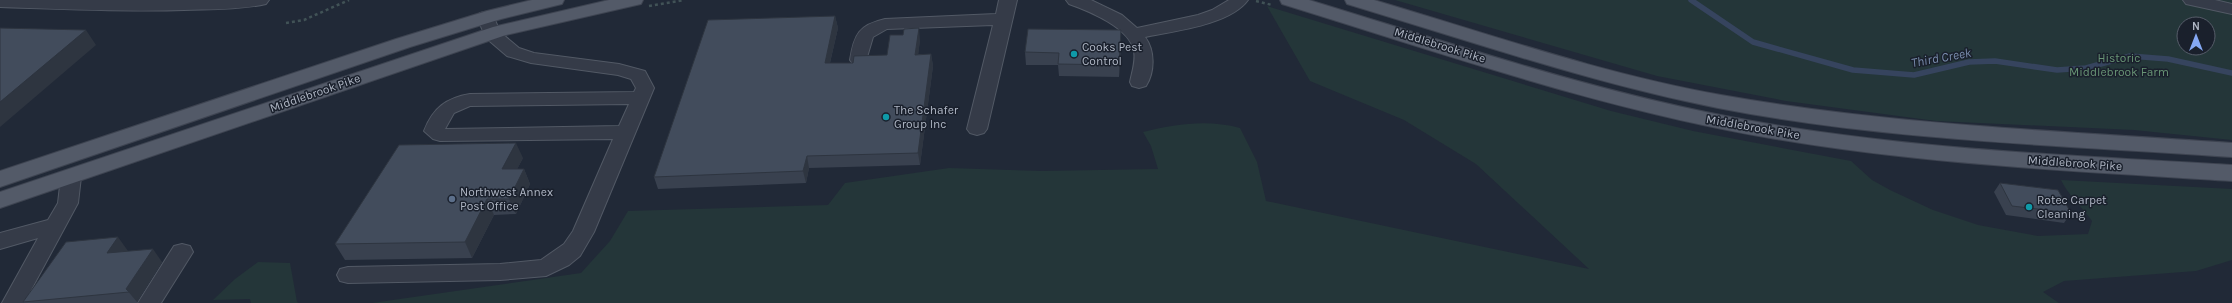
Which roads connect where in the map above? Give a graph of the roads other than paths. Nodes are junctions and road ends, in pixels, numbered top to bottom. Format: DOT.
graph roads {
  1 [pos="260,0"];
  2 [pos="555,0"];
  3 [pos="634,0"];
  4 [pos="1008,0"];
  5 [pos="1075,0"];
  6 [pos="1239,0"];
  7 [pos="1289,0"];
  8 [pos="1354,0"];
  9 [pos="2192,0"];
  10 [pos="0,2"];
  11 [pos="616,2"];
  12 [pos="123,3"];
  13 [pos="198,3"];
  14 [pos="2232,9"];
  15 [pos="1003,19"];
  16 [pos="489,26"];
  17 [pos="1132,34"];
  18 [pos="859,60"];
  19 [pos="1140,82"];
  20 [pos="641,98"];
  21 [pos="977,129"];
  22 [pos="626,132"];
  23 [pos="2232,150"];
  24 [pos="2232,173"];
  25 [pos="71,177"];
  26 [pos="0,179"];
  27 [pos="0,200"];
  28 [pos="55,226"];
  29 [pos="0,241"];
  30 [pos="182,252"];
  31 [pos="348,275"];
  32 [pos="13,303"];
  33 [pos="149,303"];
  1 -- 13 [label="lane"];
  2 -- 16 [label="main road, Middlebrook Pike"];
  3 -- 11 [label="main road, Middlebrook Pike"];
  4 -- 15 [label="lane"];
  5 -- 17 [label="lane"];
  6 -- 17 [label="lane"];
  7 -- 24 [label="main road, Middlebrook Pike"];
  8 -- 23 [label="main road, Middlebrook Pike"];
  9 -- 14 [label="lane"];
  10 -- 12 [label="lane"];
  11 -- 16 [label="main road, Middlebrook Pike"];
  12 -- 13 [label="lane"];
  15 -- 18 [label="lane"];
  15 -- 21 [label="lane"];
  16 -- 20 [label="lane"];
  16 -- 25 [label="main road, Middlebrook Pike"];
  16 -- 26 [label="main road, Middlebrook Pike"];
  17 -- 19 [label="lane"];
  20 -- 22 [label="lane"];
  20 -- 22 [label="lane"];
  22 -- 31 [label="lane"];
  25 -- 27 [label="main road, Middlebrook Pike"];
  25 -- 28 [label="lane"];
  28 -- 29 [label="lane"];
  28 -- 32 [label="lane"];
  30 -- 33 [label="lane"];
}
